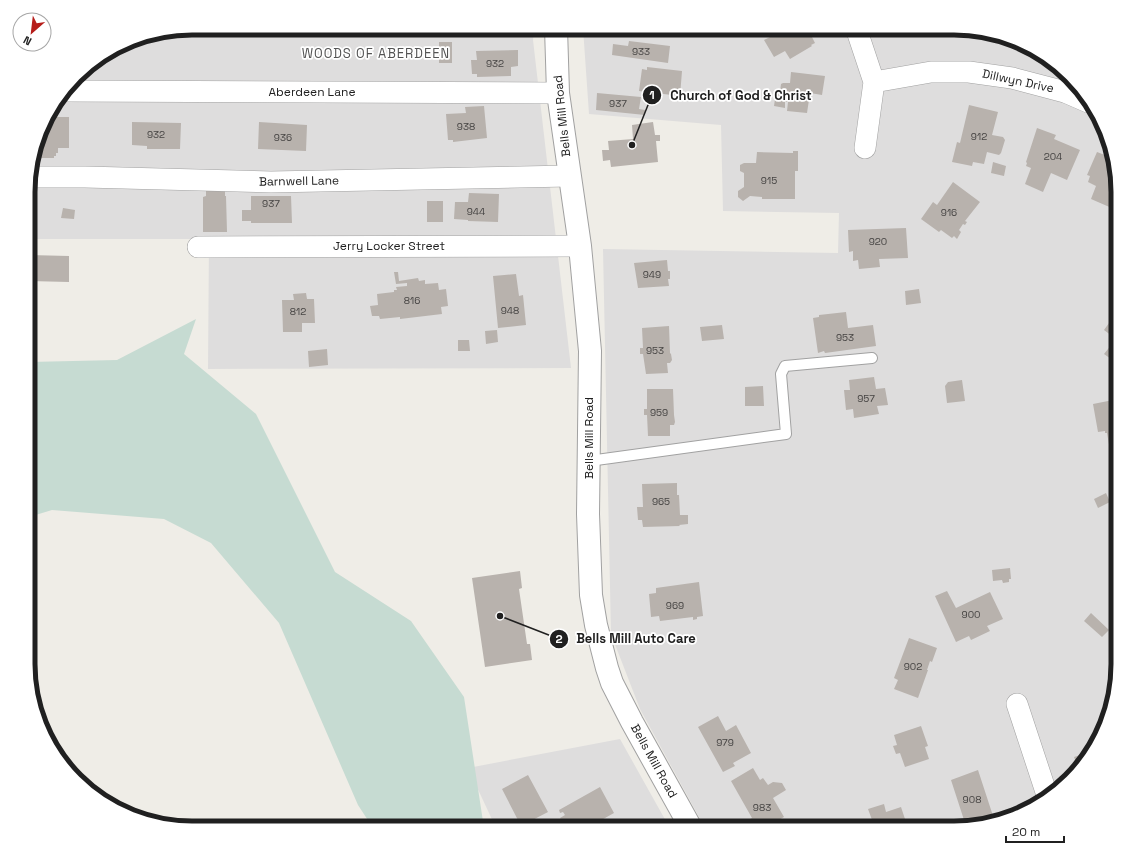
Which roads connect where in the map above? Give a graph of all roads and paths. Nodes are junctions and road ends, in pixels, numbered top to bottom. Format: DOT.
graph roads {
  1 [pos="556,35"];
  2 [pos="858,35"];
  3 [pos="874,82"];
  4 [pos="72,91"];
  5 [pos="558,93"];
  6 [pos="1080,99"];
  7 [pos="865,148"];
  8 [pos="569,176"];
  9 [pos="36,177"];
  10 [pos="580,246"];
  11 [pos="198,247"];
  12 [pos="872,358"];
  13 [pos="589,461"];
  14 [pos="1018,704"];
  15 [pos="1046,792"];
  16 [pos="687,821"];
  1 -- 5 [label="street, Bells Mill Road"];
  2 -- 3 [label="street"];
  3 -- 6 [label="street, Dillwyn Drive"];
  3 -- 7 [label="street"];
  4 -- 5 [label="street, Aberdeen Lane"];
  5 -- 8 [label="street, Bells Mill Road"];
  8 -- 9 [label="street, Barnwell Lane"];
  8 -- 10 [label="street, Bells Mill Road"];
  10 -- 11 [label="street, Jerry Locker Street"];
  10 -- 13 [label="street, Bells Mill Road"];
  12 -- 13 [label="lane"];
  13 -- 16 [label="street, Bells Mill Road"];
  14 -- 15 [label="street"];
}
